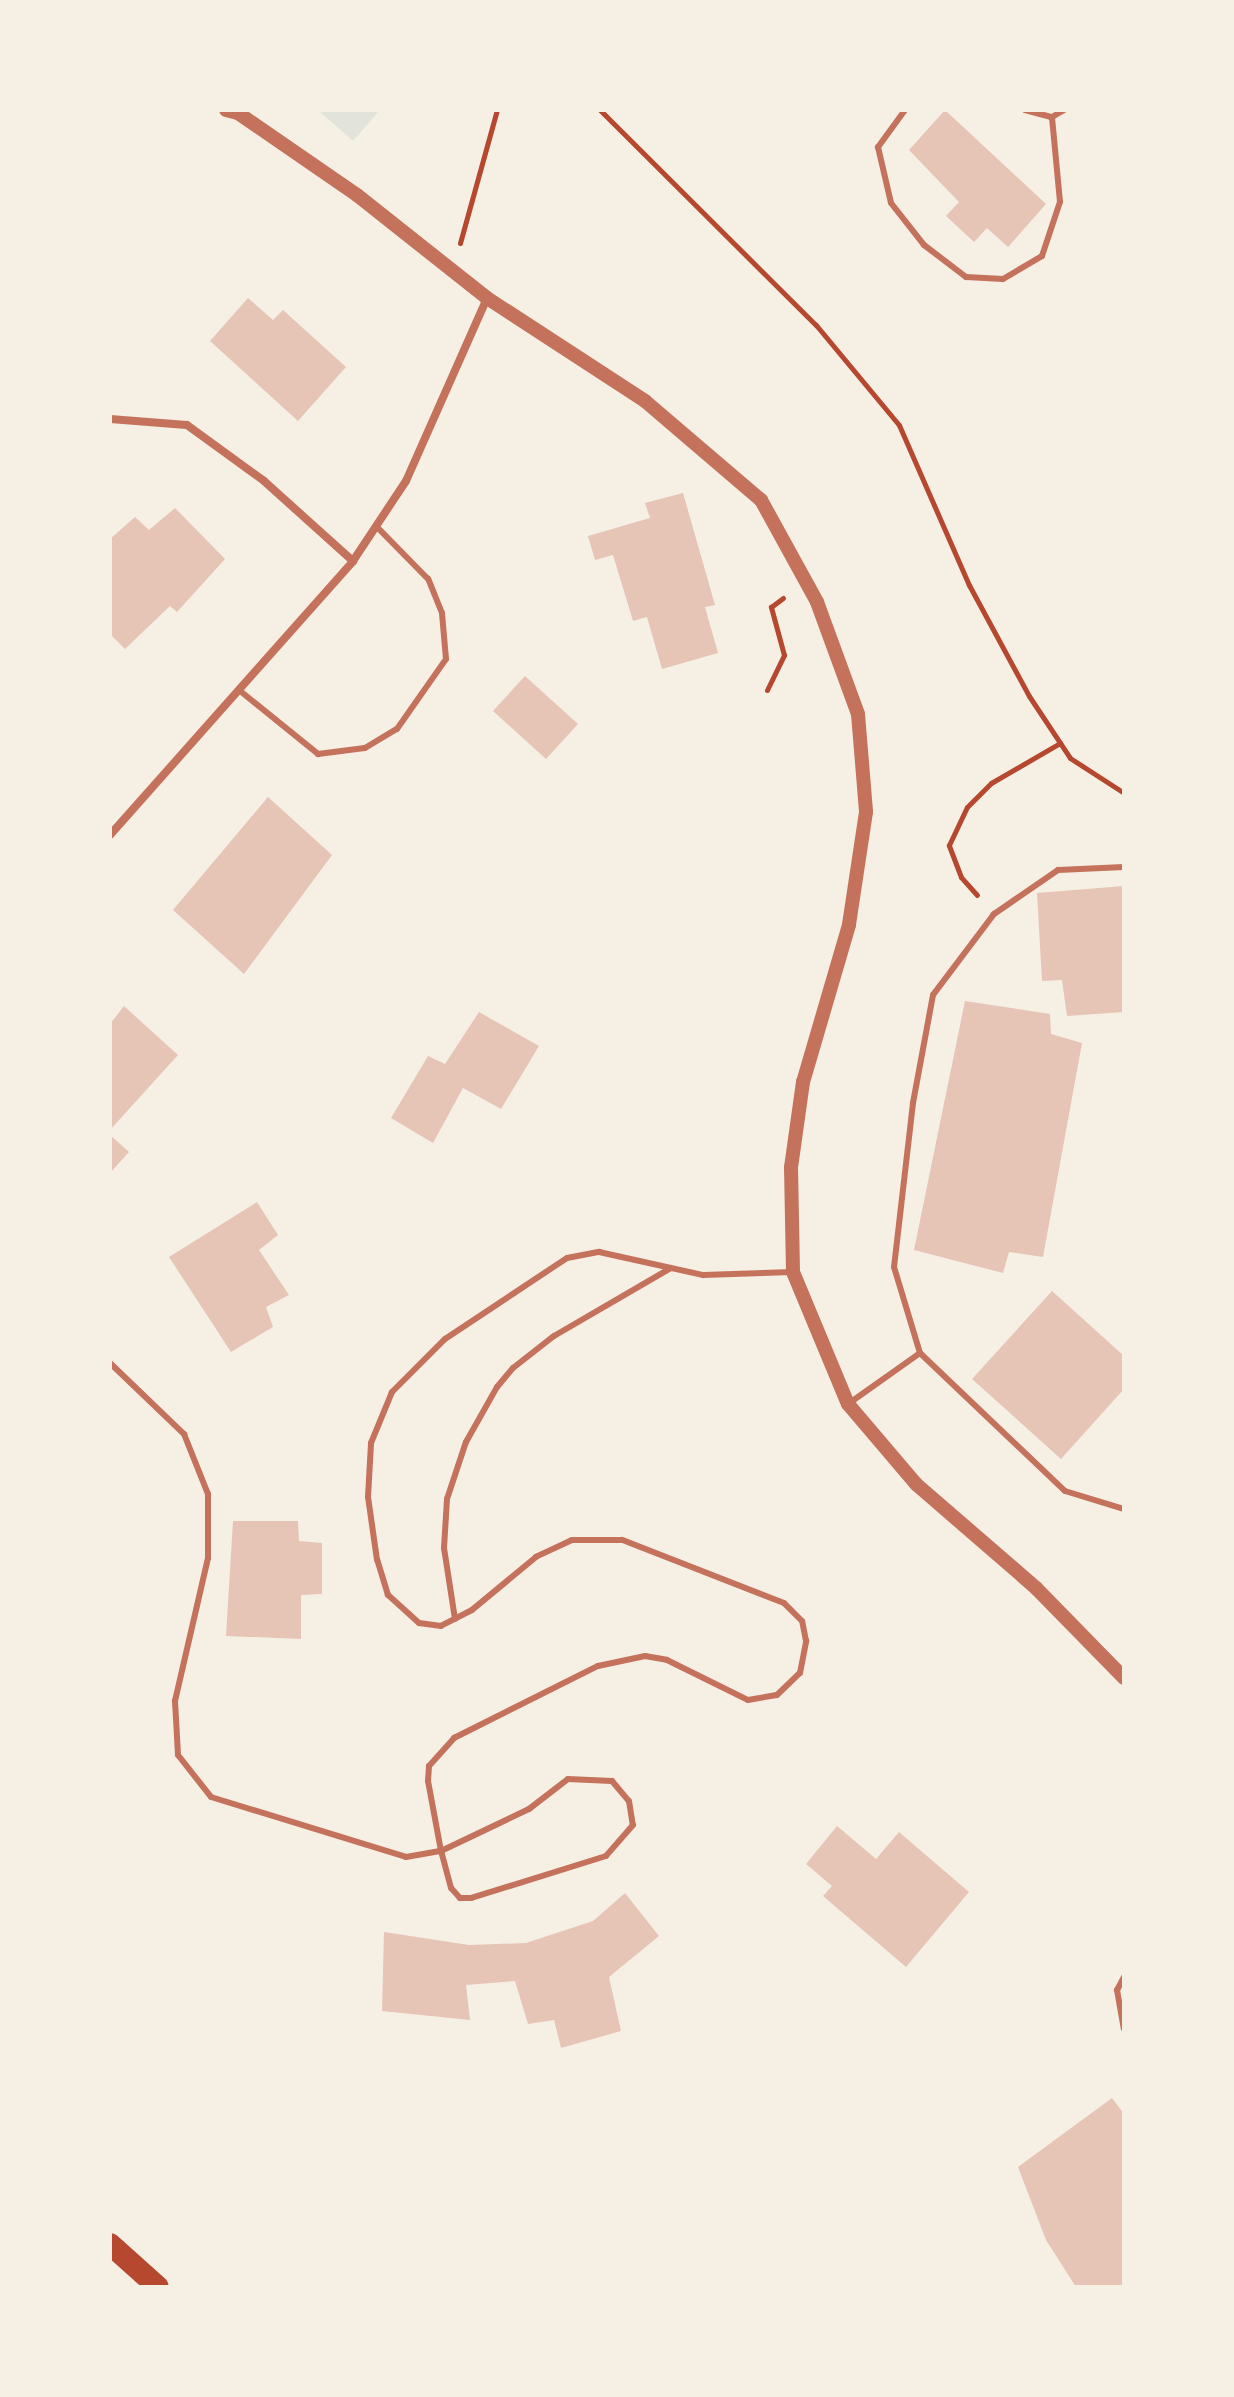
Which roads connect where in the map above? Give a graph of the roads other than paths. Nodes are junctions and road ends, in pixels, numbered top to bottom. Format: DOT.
graph roads {
  1 [pos="226,110"];
  2 [pos="905,110"];
  3 [pos="1025,110"];
  4 [pos="1064,110"];
  5 [pos="1052,117"];
  6 [pos="487,298"];
  7 [pos="110,419"];
  8 [pos="376,526"];
  9 [pos="353,561"];
  10 [pos="239,690"];
  11 [pos="110,835"];
  12 [pos="1124,867"];
  13 [pos="672,1268"];
  14 [pos="793,1272"];
  15 [pos="920,1353"];
  16 [pos="110,1363"];
  17 [pos="848,1404"];
  18 [pos="1124,1509"];
  19 [pos="455,1619"];
  20 [pos="1124,1678"];
  21 [pos="441,1851"];
  22 [pos="1124,1977"];
  23 [pos="1124,2028"];
  24 [pos="110,2244"];
  25 [pos="158,2287"];
  1 -- 6 [label="street"];
  2 -- 5 [label="lane"];
  3 -- 5 [label="lane"];
  4 -- 5 [label="lane"];
  6 -- 8 [label="street"];
  6 -- 14 [label="street"];
  7 -- 9 [label="street"];
  8 -- 9 [label="street"];
  8 -- 10 [label="lane"];
  9 -- 10 [label="street"];
  10 -- 11 [label="street"];
  12 -- 15 [label="lane"];
  13 -- 14 [label="lane"];
  13 -- 19 [label="lane"];
  13 -- 19 [label="lane"];
  14 -- 17 [label="street"];
  15 -- 17 [label="lane"];
  15 -- 18 [label="lane"];
  16 -- 21 [label="lane"];
  17 -- 20 [label="street"];
  19 -- 21 [label="lane"];
  21 -- 21 [label="lane"];
  22 -- 23 [label="lane"];
  24 -- 25 [label="highway"];
}
